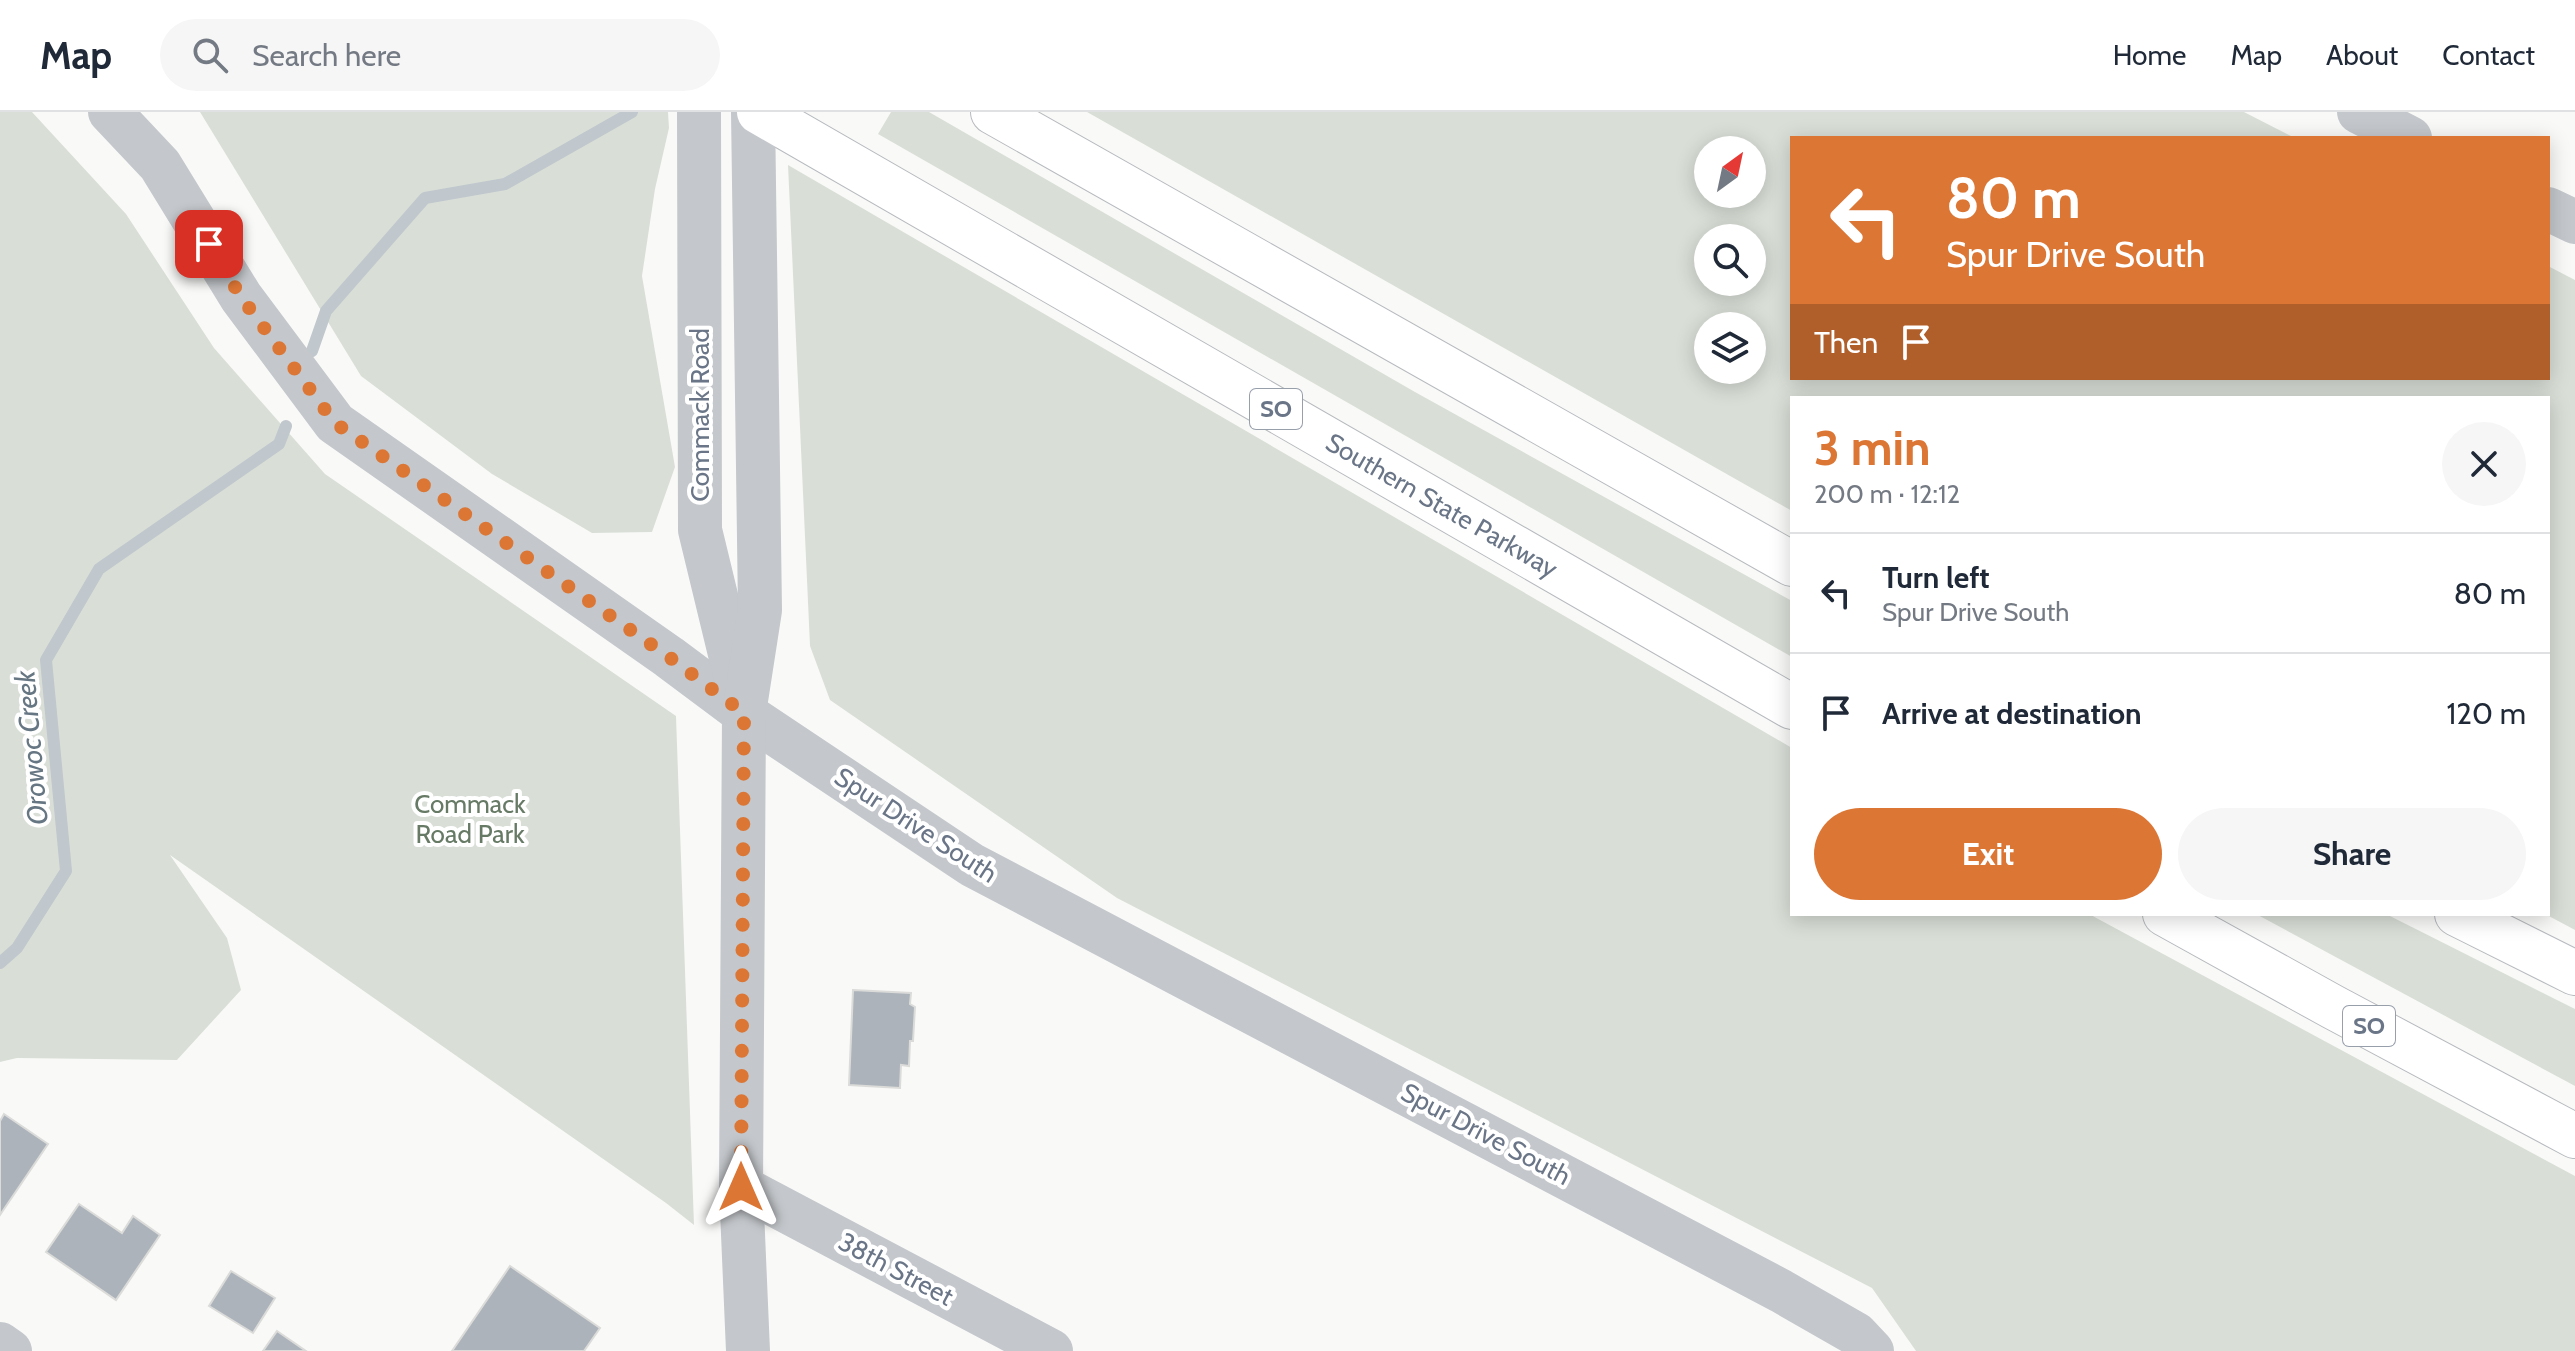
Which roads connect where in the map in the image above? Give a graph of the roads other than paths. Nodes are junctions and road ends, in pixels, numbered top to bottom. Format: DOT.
graph roads {
  1 [pos="110,112"];
  2 [pos="756,112"];
  3 [pos="993,112"];
  4 [pos="2359,112"];
  5 [pos="699,127"];
  6 [pos="2406,136"];
  7 [pos="2550,210"];
  8 [pos="2575,222"];
  9 [pos="1790,563"];
  10 [pos="1790,706"];
  11 [pos="744,713"];
  12 [pos="2169,916"];
  13 [pos="2461,916"];
  14 [pos="2575,973"];
  15 [pos="2575,1136"];
  16 [pos="741,1187"];
  17 [pos="0,1344"];
  18 [pos="10,1351"];
  19 [pos="748,1351"];
  20 [pos="1051,1351"];
  21 [pos="1872,1351"];
  1 -- 11 [label="street, Spur Drive South"];
  2 -- 10 [label="highway, Southern State Parkway / SO"];
  2 -- 11 [label="street, Commack Road"];
  3 -- 9 [label="highway"];
  4 -- 6 [label="street"];
  5 -- 11 [label="street, Commack Road"];
  7 -- 8 [label="street"];
  11 -- 16 [label="street, Commack Road"];
  11 -- 21 [label="street, Spur Drive South"];
  12 -- 15 [label="highway, SO"];
  13 -- 14 [label="highway"];
  16 -- 19 [label="street, Commack Road"];
  16 -- 20 [label="street, 38th Street"];
  17 -- 18 [label="street"];
}
